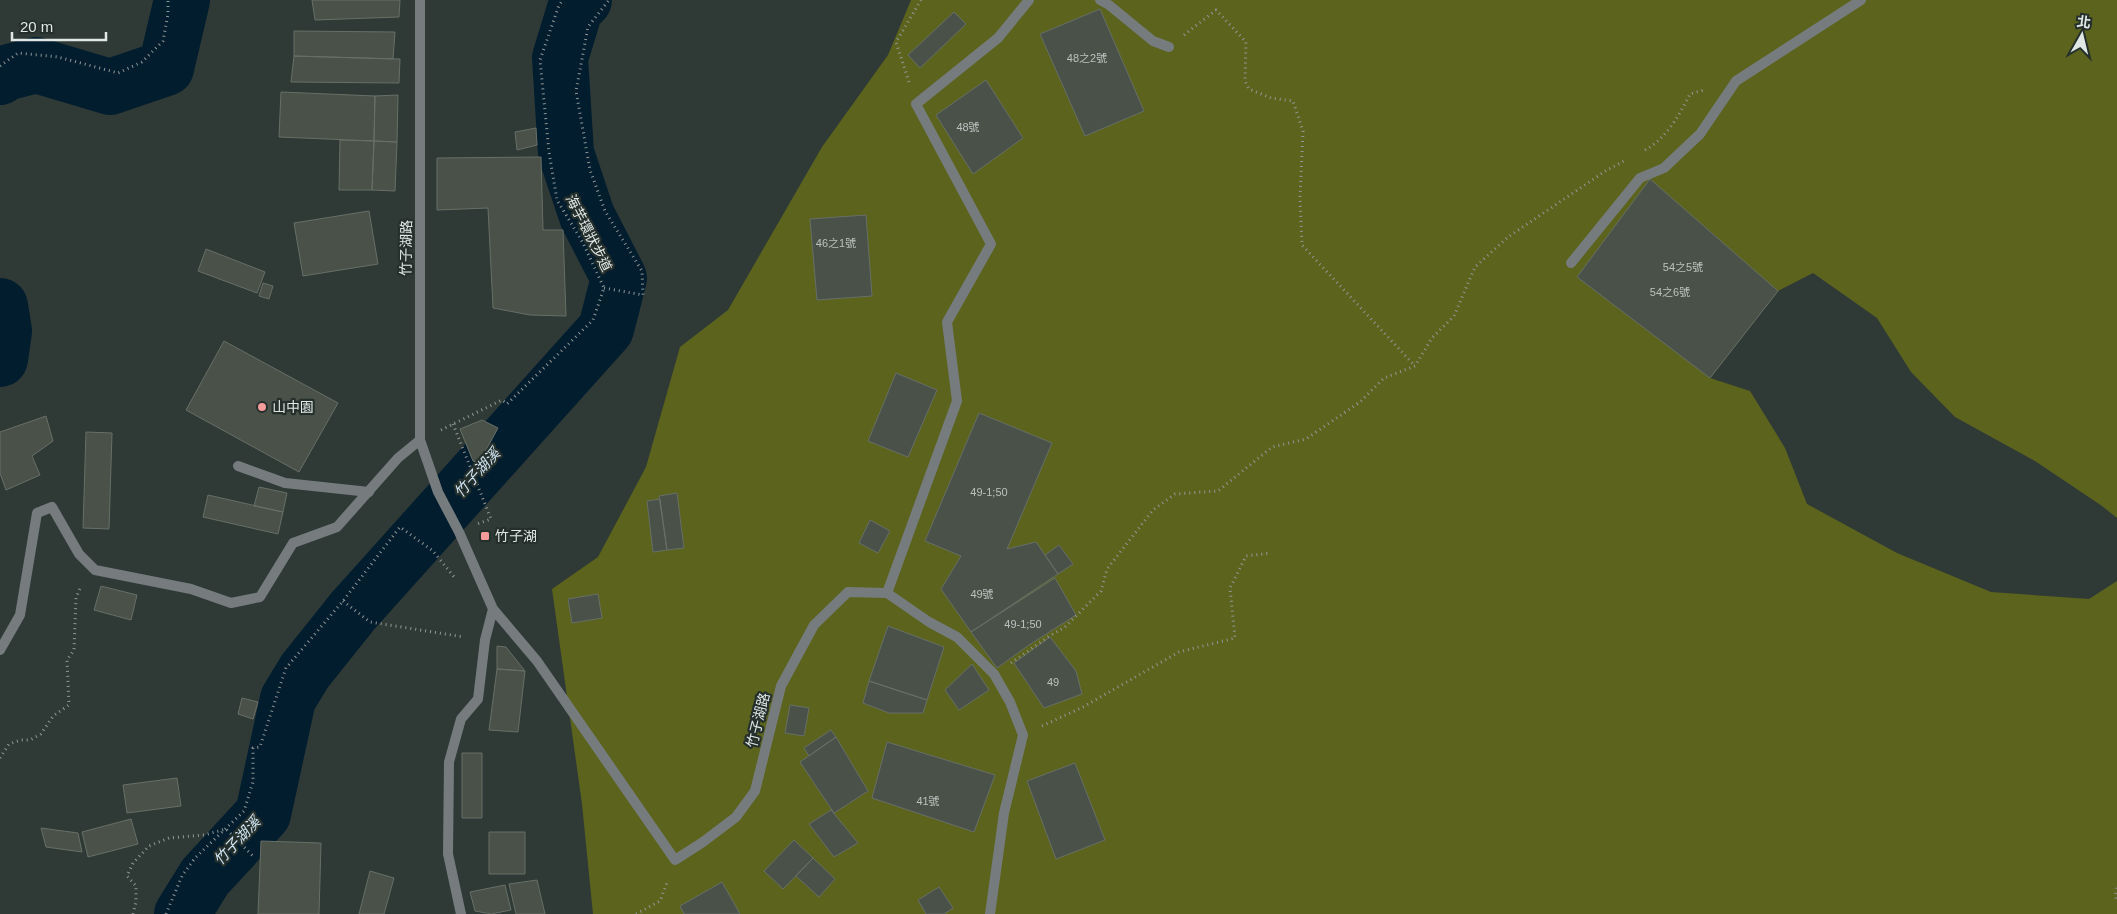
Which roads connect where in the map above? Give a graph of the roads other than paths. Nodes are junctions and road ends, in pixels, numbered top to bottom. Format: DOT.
graph roads {
  1 [pos="420,0"];
  2 [pos="1028,0"];
  3 [pos="1100,0"];
  4 [pos="1861,0"];
  5 [pos="1169,47"];
  6 [pos="1571,263"];
  7 [pos="420,440"];
  8 [pos="238,466"];
  9 [pos="369,492"];
  10 [pos="887,593"];
  11 [pos="493,609"];
  12 [pos="0,650"];
  13 [pos="461,914"];
  14 [pos="990,914"];
  1 -- 7 [label="street, 竹子湖路"];
  2 -- 10 [label="street"];
  3 -- 5 [label="street"];
  4 -- 6 [label="street"];
  7 -- 9 [label="street"];
  7 -- 11 [label="street, 竹子湖路"];
  8 -- 9 [label="street"];
  9 -- 12 [label="street"];
  10 -- 11 [label="street, 竹子湖路"];
  10 -- 14 [label="street"];
  11 -- 13 [label="street"];
}
